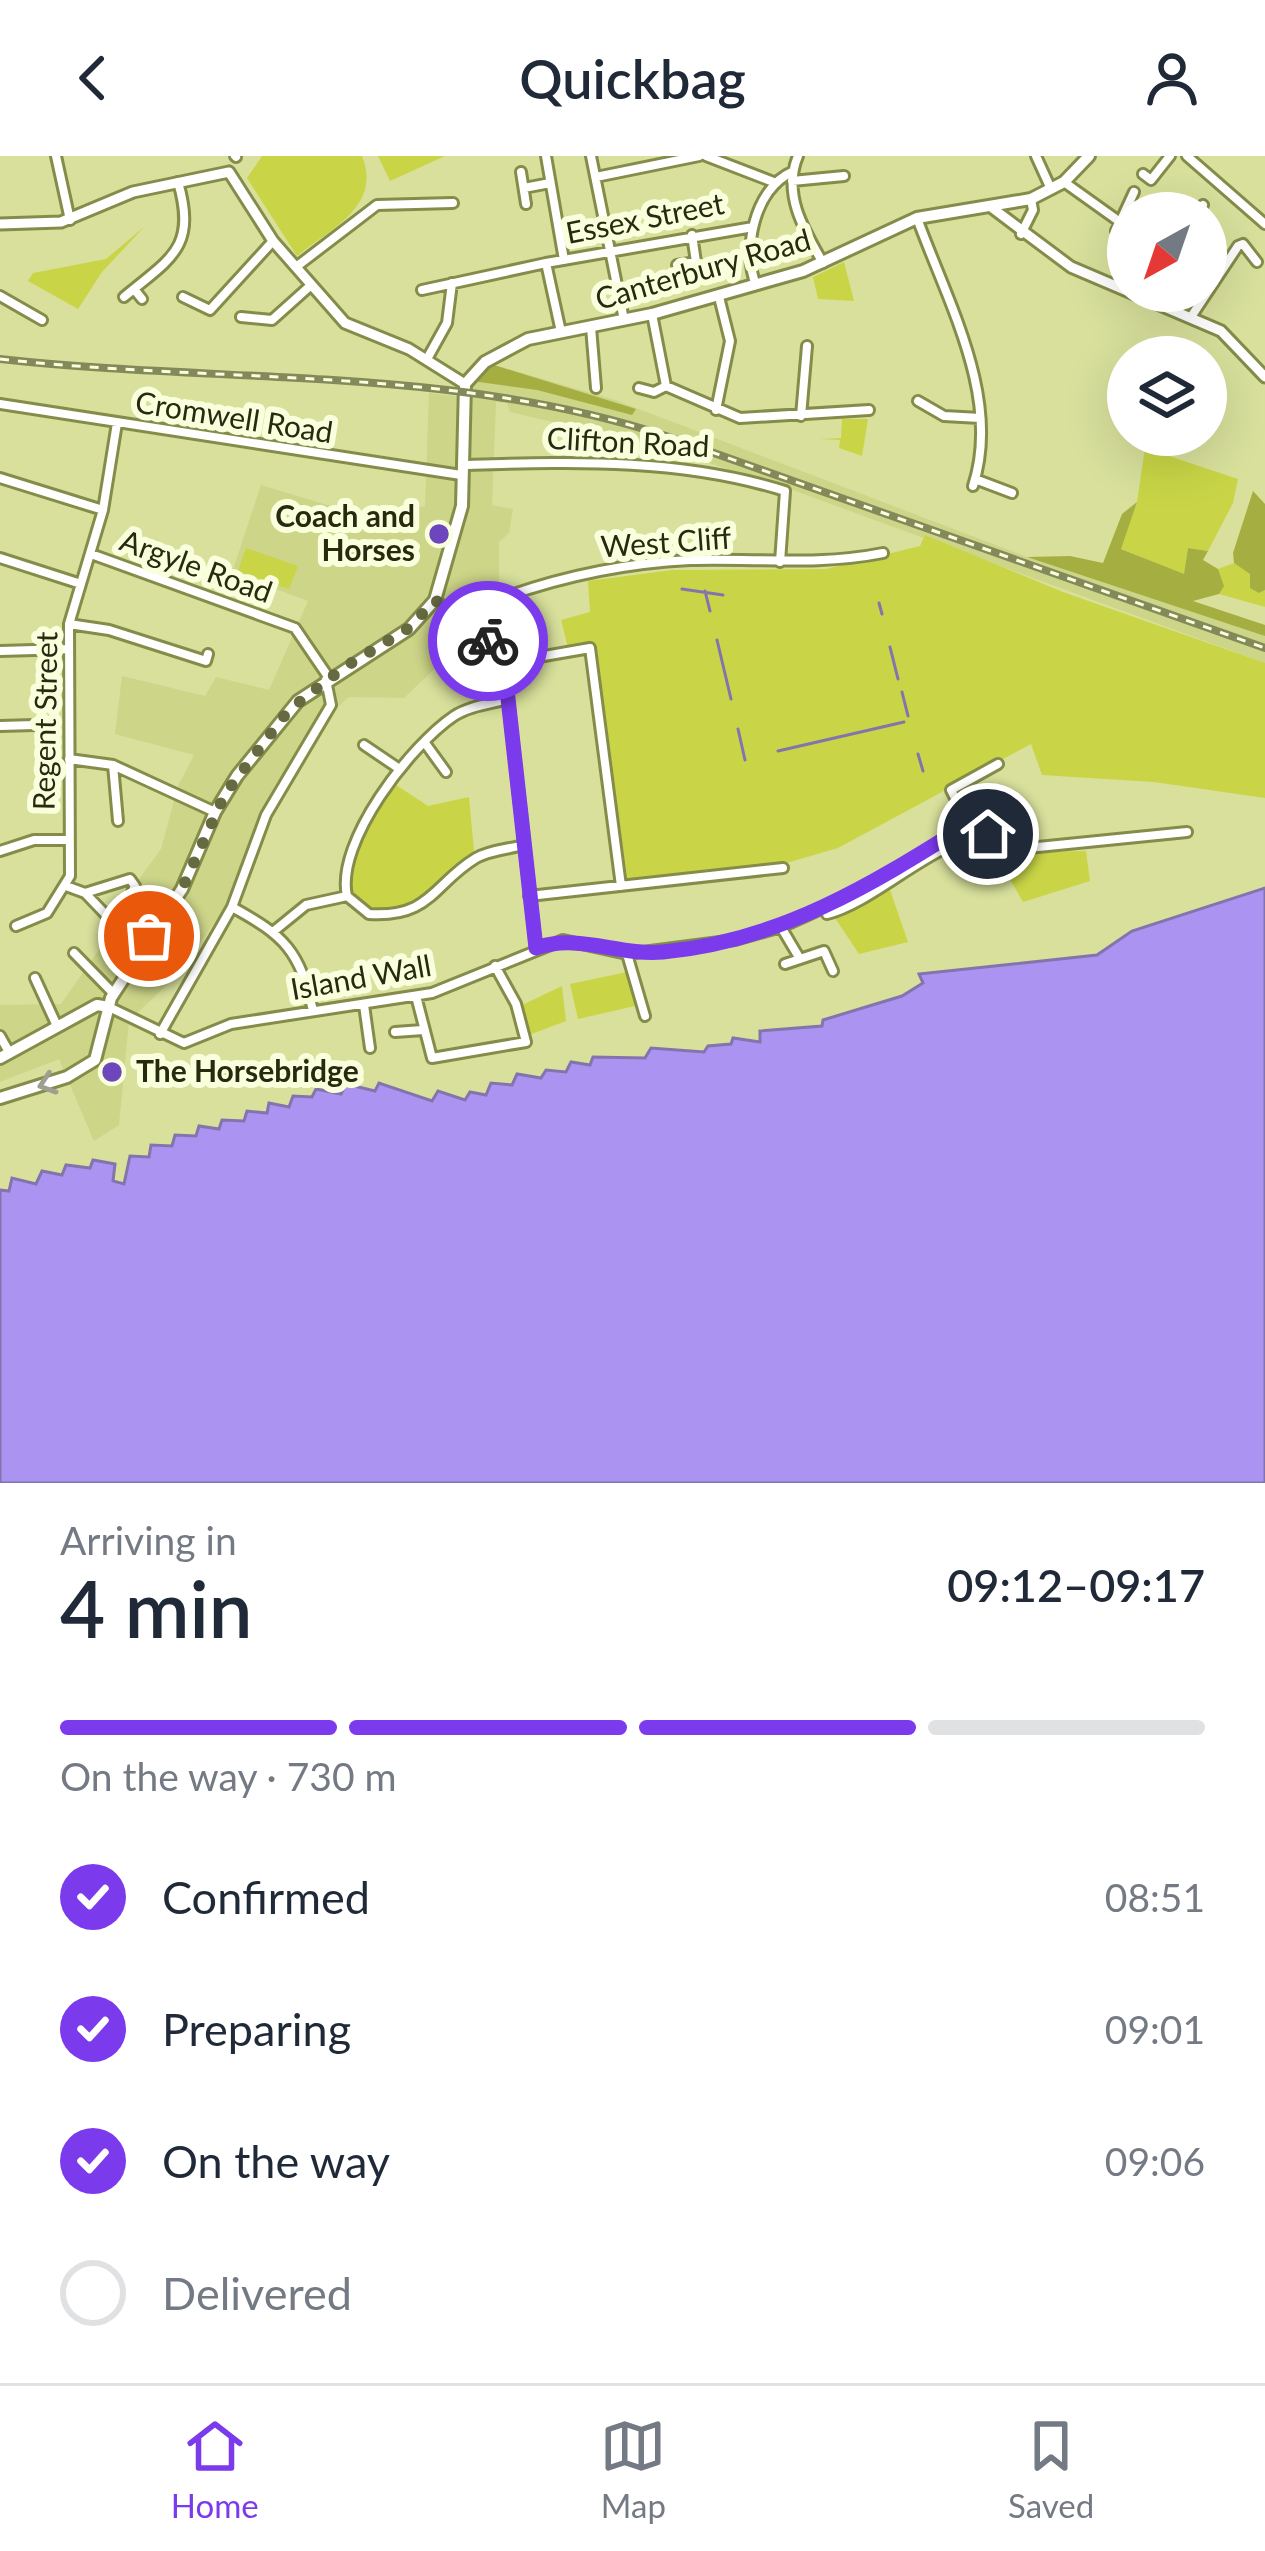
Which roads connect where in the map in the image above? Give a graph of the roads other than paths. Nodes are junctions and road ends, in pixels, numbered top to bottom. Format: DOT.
graph roads {
  1 [pos="56,156"];
  2 [pos="236,156"];
  3 [pos="546,156"];
  4 [pos="592,156"];
  5 [pos="703,156"];
  6 [pos="798,156"];
  7 [pos="1036,156"];
  8 [pos="1089,156"];
  9 [pos="1170,156"];
  10 [pos="1187,156"];
  11 [pos="230,172"];
  12 [pos="521,172"];
  13 [pos="1143,174"];
  14 [pos="596,176"];
  15 [pos="844,176"];
  16 [pos="792,177"];
  17 [pos="178,182"];
  18 [pos="1064,182"];
  19 [pos="550,183"];
  20 [pos="776,183"];
  21 [pos="524,188"];
  22 [pos="1052,190"];
  23 [pos="1031,199"];
  24 [pos="453,203"];
  25 [pos="526,204"];
  26 [pos="991,207"];
  27 [pos="1107,217"];
  28 [pos="917,218"];
  29 [pos="70,220"];
  30 [pos="0,224"];
  31 [pos="1265,224"];
  32 [pos="753,227"];
  33 [pos="692,234"];
  34 [pos="1021,234"];
  35 [pos="273,242"];
  36 [pos="611,250"];
  37 [pos="564,260"];
  38 [pos="1257,262"];
  39 [pos="546,263"];
  40 [pos="823,263"];
  41 [pos="677,265"];
  42 [pos="295,268"];
  43 [pos="1107,281"];
  44 [pos="452,283"];
  45 [pos="310,286"];
  46 [pos="756,286"];
  47 [pos="134,289"];
  48 [pos="422,290"];
  49 [pos="0,296"];
  50 [pos="124,297"];
  51 [pos="183,297"];
  52 [pos="719,297"];
  53 [pos="142,299"];
  54 [pos="1180,312"];
  55 [pos="652,314"];
  56 [pos="241,317"];
  57 [pos="1191,317"];
  58 [pos="42,320"];
  59 [pos="625,320"];
  60 [pos="591,326"];
  61 [pos="561,332"];
  62 [pos="807,346"];
  63 [pos="427,358"];
  64 [pos="1265,377"];
  65 [pos="465,384"];
  66 [pos="666,386"];
  67 [pos="596,388"];
  68 [pos="639,388"];
  69 [pos="918,401"];
  70 [pos="0,404"];
  71 [pos="716,410"];
  72 [pos="869,410"];
  73 [pos="801,416"];
  74 [pos="980,418"];
  75 [pos="117,423"];
  76 [pos="463,470"];
  77 [pos="0,478"];
  78 [pos="1012,493"];
  79 [pos="103,510"];
  80 [pos="883,553"];
  81 [pos="91,554"];
  82 [pos="0,558"];
  83 [pos="780,562"];
  84 [pos="81,584"];
  85 [pos="435,600"];
  86 [pos="459,615"];
  87 [pos="69,624"];
  88 [pos="69,650"];
  89 [pos="0,651"];
  90 [pos="208,654"];
  91 [pos="504,663"];
  92 [pos="327,679"];
  93 [pos="508,699"];
  94 [pos="35,725"];
  95 [pos="0,726"];
  96 [pos="15,726"];
  97 [pos="15,737"];
  98 [pos="425,743"];
  99 [pos="364,746"];
  100 [pos="69,759"];
  101 [pos="998,764"];
  102 [pos="113,765"];
  103 [pos="398,768"];
  104 [pos="446,772"];
  105 [pos="978,775"];
  106 [pos="986,788"];
  107 [pos="215,812"];
  108 [pos="118,820"];
  109 [pos="968,824"];
  110 [pos="1187,832"];
  111 [pos="988,834"];
  112 [pos="69,841"];
  113 [pos="524,845"];
  114 [pos="0,851"];
  115 [pos="783,868"];
  116 [pos="66,886"];
  117 [pos="621,886"];
  118 [pos="85,893"];
  119 [pos="347,896"];
  120 [pos="530,896"];
  121 [pos="232,907"];
  122 [pos="826,914"];
  123 [pos="16,926"];
  124 [pos="782,927"];
  125 [pos="274,932"];
  126 [pos="536,948"];
  127 [pos="74,953"];
  128 [pos="627,954"];
  129 [pos="800,959"];
  130 [pos="785,964"];
  131 [pos="495,966"];
  132 [pos="833,971"];
  133 [pos="34,978"];
  134 [pos="416,996"];
  135 [pos="111,1000"];
  136 [pos="364,1005"];
  137 [pos="313,1011"];
  138 [pos="645,1016"];
  139 [pos="57,1027"];
  140 [pos="423,1030"];
  141 [pos="395,1033"];
  142 [pos="160,1034"];
  143 [pos="0,1036"];
  144 [pos="370,1048"];
  145 [pos="4,1055"];
  146 [pos="0,1098"];
  1 -- 29 [label="street"];
  2 -- 11 [label="street"];
  3 -- 19 [label="street"];
  4 -- 14 [label="street"];
  5 -- 14 [label="street"];
  5 -- 20 [label="street"];
  6 -- 16 [label="street"];
  7 -- 22 [label="street"];
  8 -- 18 [label="main road, Canterbury Road"];
  9 -- 13 [label="street"];
  10 -- 31 [label="street"];
  11 -- 17 [label="street"];
  11 -- 35 [label="street"];
  12 -- 21 [label="street"];
  14 -- 36 [label="street"];
  15 -- 16 [label="street"];
  16 -- 20 [label="street"];
  16 -- 40 [label="street"];
  17 -- 29 [label="street"];
  17 -- 47 [label="street"];
  18 -- 22 [label="main road, Canterbury Road"];
  18 -- 27 [label="street"];
  19 -- 21 [label="street"];
  19 -- 37 [label="street"];
  20 -- 32 [label="street"];
  21 -- 25 [label="street"];
  22 -- 23 [label="main road, Canterbury Road"];
  23 -- 26 [label="main road, Canterbury Road"];
  23 -- 34 [label="street"];
  24 -- 42 [label="street"];
  26 -- 28 [label="main road, Canterbury Road"];
  26 -- 34 [label="street"];
  28 -- 40 [label="main road, Canterbury Road"];
  28 -- 74 [label="street"];
  29 -- 30 [label="street"];
  32 -- 33 [label="street, Essex Street"];
  32 -- 46 [label="street"];
  33 -- 36 [label="street, Essex Street"];
  33 -- 41 [label="street"];
  34 -- 43 [label="street"];
  35 -- 42 [label="street"];
  35 -- 51 [label="street"];
  36 -- 37 [label="street, Essex Street"];
  36 -- 59 [label="street"];
  37 -- 39 [label="street, Essex Street"];
  38 -- 57 [label="street"];
  39 -- 44 [label="street, Essex Street"];
  39 -- 61 [label="street"];
  40 -- 46 [label="main road, Canterbury Road"];
  42 -- 45 [label="street"];
  44 -- 48 [label="street, Essex Street"];
  44 -- 63 [label="street"];
  45 -- 56 [label="street"];
  45 -- 63 [label="street"];
  46 -- 52 [label="main road, Canterbury Road"];
  47 -- 50 [label="street"];
  47 -- 53 [label="street"];
  49 -- 58 [label="street"];
  52 -- 55 [label="main road, Canterbury Road"];
  52 -- 71 [label="street"];
  54 -- 57 [label="street"];
  55 -- 59 [label="main road, Canterbury Road"];
  55 -- 66 [label="street"];
  57 -- 64 [label="street"];
  59 -- 60 [label="main road, Canterbury Road"];
  60 -- 61 [label="main road, Canterbury Road"];
  60 -- 67 [label="street"];
  61 -- 65 [label="main road, Canterbury Road"];
  62 -- 73 [label="street"];
  63 -- 65 [label="street"];
  65 -- 76 [label="main road"];
  66 -- 68 [label="street"];
  66 -- 71 [label="street"];
  69 -- 74 [label="street"];
  70 -- 75 [label="street, Cromwell Road"];
  71 -- 73 [label="street"];
  72 -- 73 [label="street"];
  74 -- 78 [label="street"];
  75 -- 76 [label="street, Cromwell Road"];
  75 -- 79 [label="street, Regent Street"];
  76 -- 83 [label="street, Clifton Road"];
  76 -- 85 [label="main road"];
  77 -- 79 [label="street"];
  79 -- 81 [label="street, Regent Street"];
  80 -- 83 [label="street, West Cliff"];
  81 -- 84 [label="street, Regent Street"];
  81 -- 92 [label="street, Argyle Road"];
  82 -- 84 [label="street"];
  83 -- 86 [label="street, West Cliff"];
  84 -- 87 [label="street, Regent Street"];
  85 -- 86 [label="street"];
  85 -- 92 [label="main road"];
  86 -- 91 [label="street"];
  87 -- 88 [label="street, Regent Street"];
  87 -- 90 [label="street"];
  88 -- 89 [label="street"];
  88 -- 100 [label="street, Regent Street"];
  91 -- 93 [label="street"];
  91 -- 117 [label="street"];
  92 -- 107 [label="main road"];
  92 -- 121 [label="street"];
  93 -- 98 [label="street"];
  93 -- 113 [label="street"];
  94 -- 96 [label="street"];
  95 -- 96 [label="street"];
  96 -- 97 [label="street"];
  98 -- 103 [label="street"];
  98 -- 104 [label="street"];
  99 -- 103 [label="street"];
  100 -- 102 [label="street"];
  100 -- 112 [label="street, Regent Street"];
  101 -- 105 [label="street"];
  102 -- 107 [label="street"];
  102 -- 108 [label="street"];
  103 -- 119 [label="street"];
  105 -- 106 [label="street"];
  105 -- 109 [label="street"];
  107 -- 135 [label="main road"];
  109 -- 111 [label="street"];
  109 -- 124 [label="street, Island Wall"];
  110 -- 111 [label="street"];
  111 -- 122 [label="street"];
  112 -- 114 [label="street"];
  112 -- 116 [label="street, Regent Street"];
  113 -- 119 [label="street"];
  113 -- 120 [label="street"];
  115 -- 117 [label="street"];
  116 -- 118 [label="street"];
  116 -- 123 [label="street"];
  117 -- 120 [label="street"];
  118 -- 118 [label="street"];
  119 -- 125 [label="street"];
  120 -- 126 [label="street"];
  121 -- 125 [label="street"];
  121 -- 142 [label="street"];
  124 -- 128 [label="street, Island Wall"];
  124 -- 129 [label="street"];
  125 -- 137 [label="street"];
  126 -- 128 [label="street, Island Wall"];
  126 -- 131 [label="street, Island Wall"];
  127 -- 135 [label="street"];
  128 -- 138 [label="street"];
  129 -- 130 [label="street"];
  129 -- 132 [label="street"];
  131 -- 134 [label="street, Island Wall"];
  131 -- 140 [label="street"];
  133 -- 139 [label="street"];
  134 -- 136 [label="street, Island Wall"];
  134 -- 140 [label="street"];
  135 -- 139 [label="main road"];
  135 -- 142 [label="street"];
  135 -- 146 [label="main road, one-way"];
  136 -- 137 [label="street, Island Wall"];
  136 -- 144 [label="street"];
  137 -- 142 [label="street, Island Wall"];
  139 -- 145 [label="main road"];
  140 -- 141 [label="street"];
  143 -- 145 [label="street"];
}
